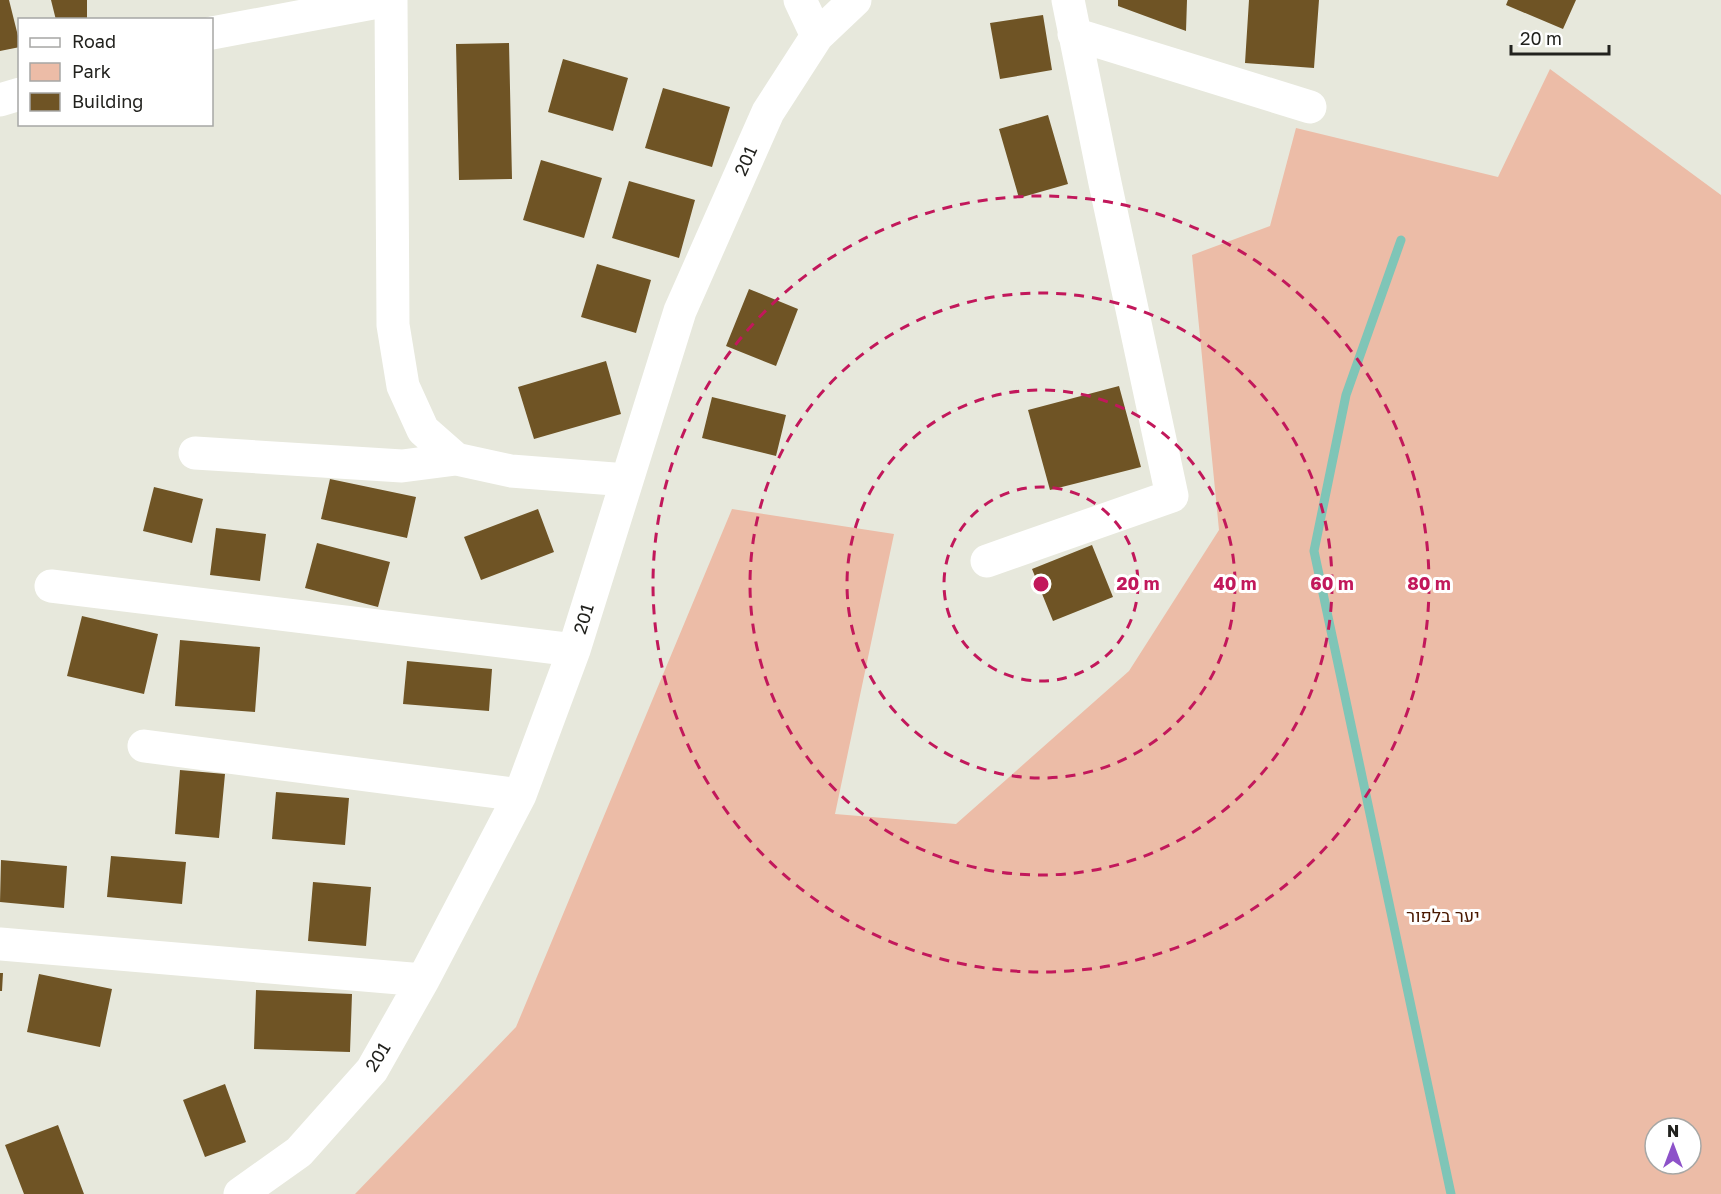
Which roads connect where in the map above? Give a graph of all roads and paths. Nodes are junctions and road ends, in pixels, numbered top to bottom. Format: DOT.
graph roads {
  1 [pos="390,0"];
  2 [pos="800,0"];
  3 [pos="855,0"];
  4 [pos="1068,0"];
  5 [pos="213,33"];
  6 [pos="1074,34"];
  7 [pos="817,36"];
  8 [pos="18,94"];
  9 [pos="0,100"];
  10 [pos="1310,107"];
  11 [pos="195,453"];
  12 [pos="456,459"];
  13 [pos="627,480"];
  14 [pos="987,561"];
  15 [pos="51,586"];
  16 [pos="574,650"];
  17 [pos="144,746"];
  18 [pos="520,795"];
  19 [pos="0,944"];
  20 [pos="423,980"];
  21 [pos="240,1194"];
  1 -- 5 [label="street"];
  1 -- 12 [label="street"];
  2 -- 7 [label="street"];
  3 -- 7 [label="street, 201"];
  4 -- 6 [label="street"];
  6 -- 10 [label="street"];
  6 -- 14 [label="street"];
  7 -- 13 [label="street, 201"];
  8 -- 9 [label="street"];
  11 -- 12 [label="street"];
  12 -- 13 [label="street"];
  13 -- 16 [label="street, 201"];
  15 -- 16 [label="street"];
  16 -- 18 [label="street, 201"];
  17 -- 18 [label="street"];
  18 -- 20 [label="street, 201"];
  19 -- 20 [label="street"];
  20 -- 21 [label="street, 201"];
}
